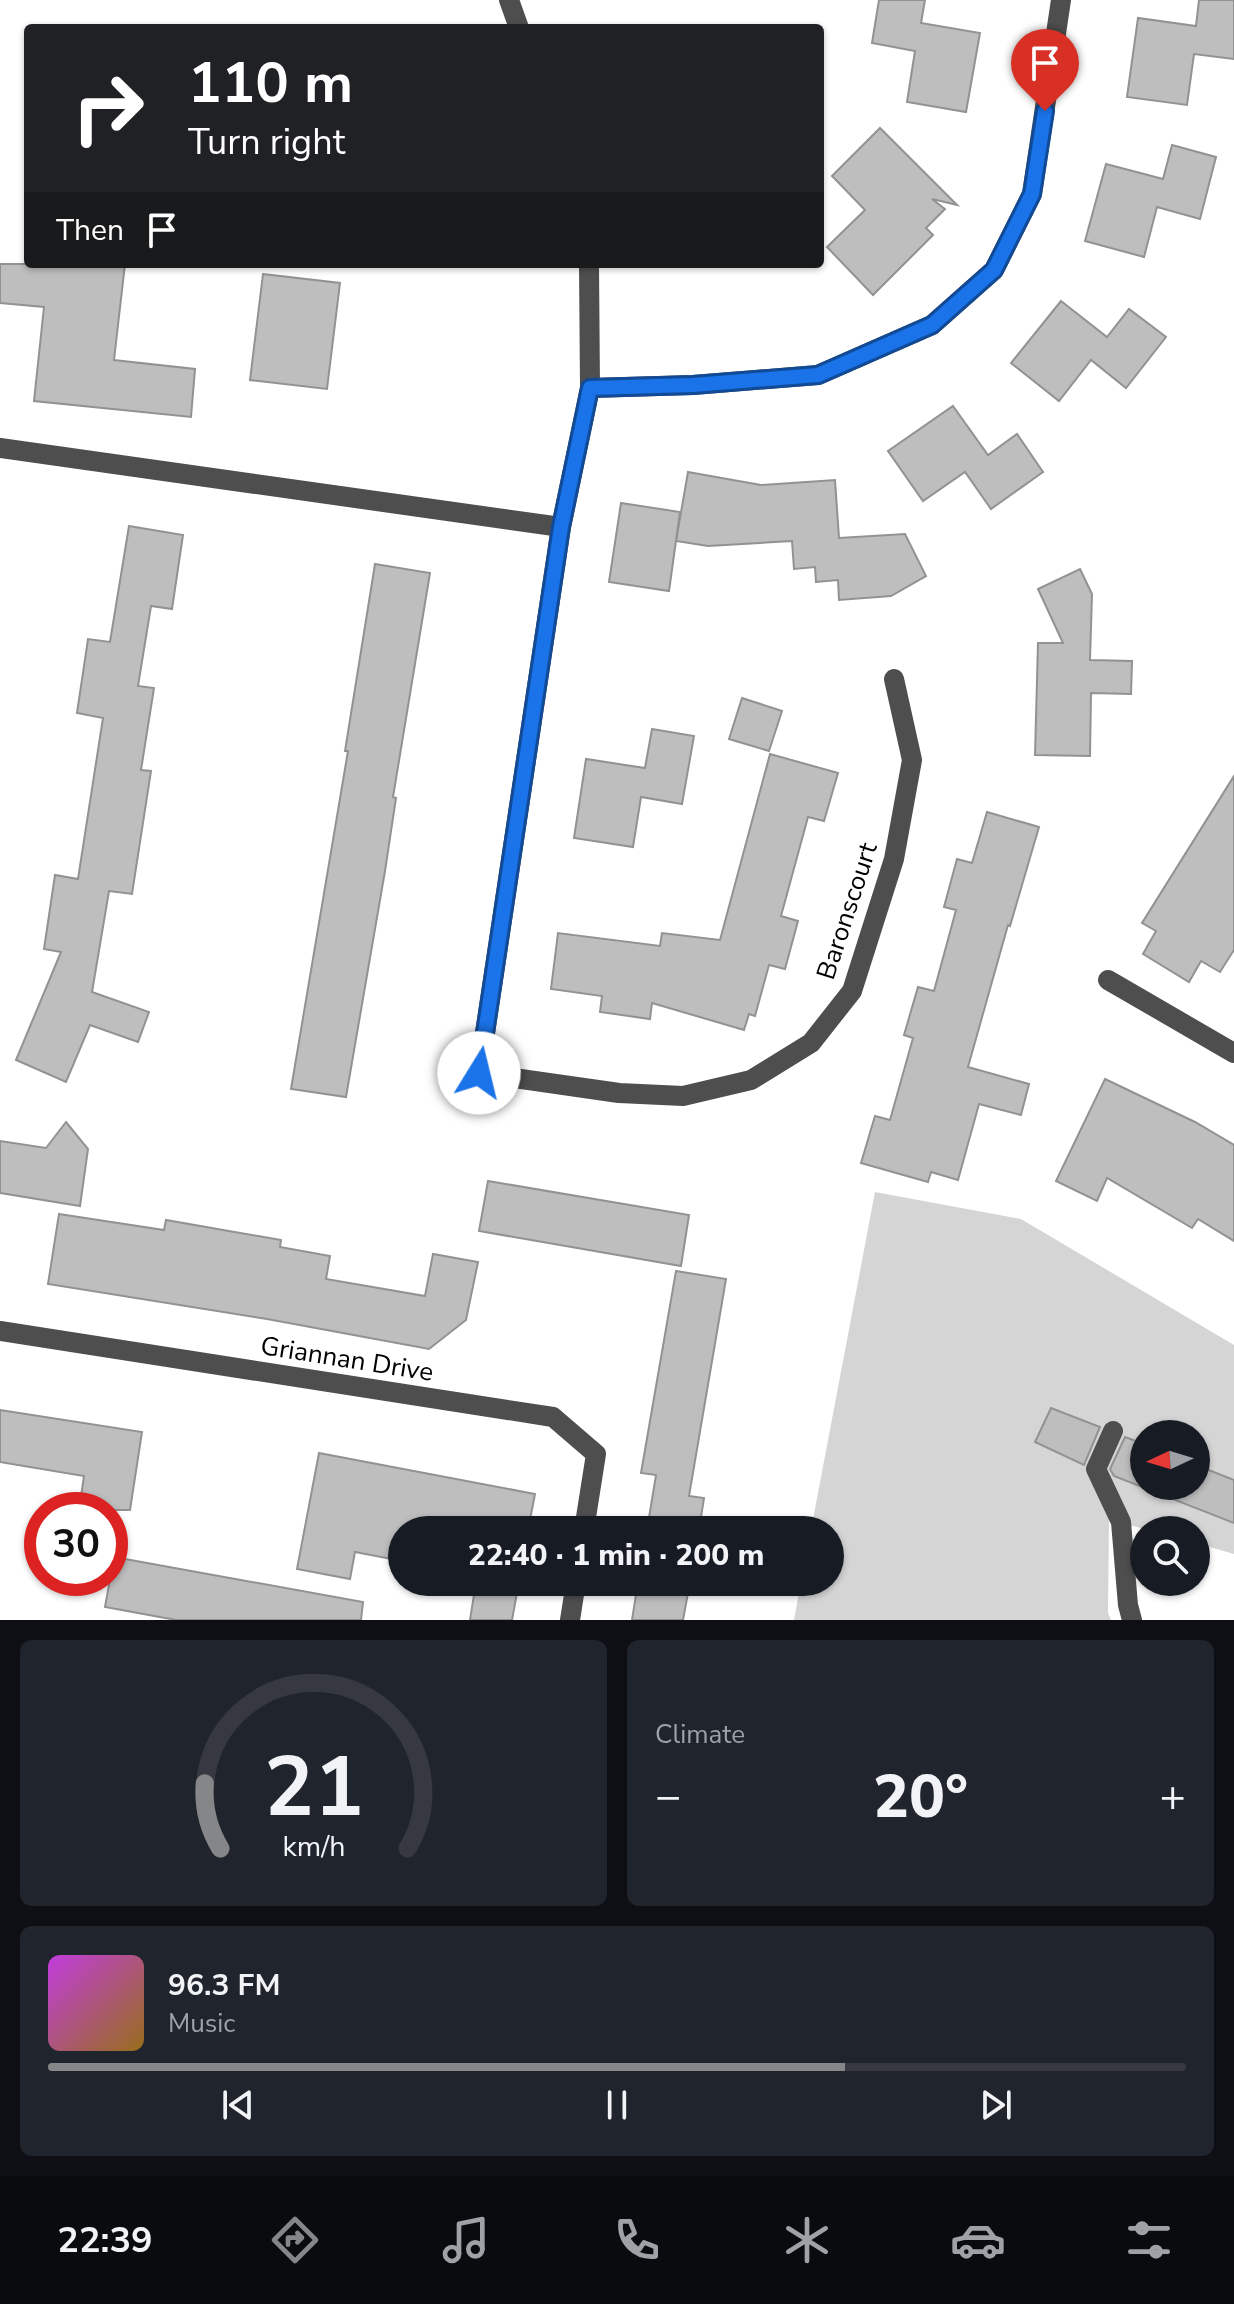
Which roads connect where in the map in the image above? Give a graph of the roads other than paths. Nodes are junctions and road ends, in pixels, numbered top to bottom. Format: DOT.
graph roads {
  1 [pos="509,0"];
  2 [pos="1061,0"];
  3 [pos="518,24"];
  4 [pos="589,268"];
  5 [pos="590,388"];
  6 [pos="0,448"];
  7 [pos="561,527"];
  8 [pos="894,679"];
  9 [pos="1108,980"];
  10 [pos="1234,1053"];
  11 [pos="0,1331"];
  12 [pos="1113,1431"];
  13 [pos="586,1516"];
  14 [pos="574,1596"];
  15 [pos="570,1620"];
  16 [pos="1132,1620"];
  1 -- 3 [label="street"];
  2 -- 5 [label="street"];
  4 -- 5 [label="street, Baronscourt"];
  5 -- 7 [label="street, Baronscourt"];
  6 -- 7 [label="street"];
  7 -- 8 [label="street, Baronscourt"];
  9 -- 10 [label="street"];
  11 -- 13 [label="street, Griannan Drive"];
  12 -- 16 [label="street"];
  14 -- 15 [label="street"];
}
